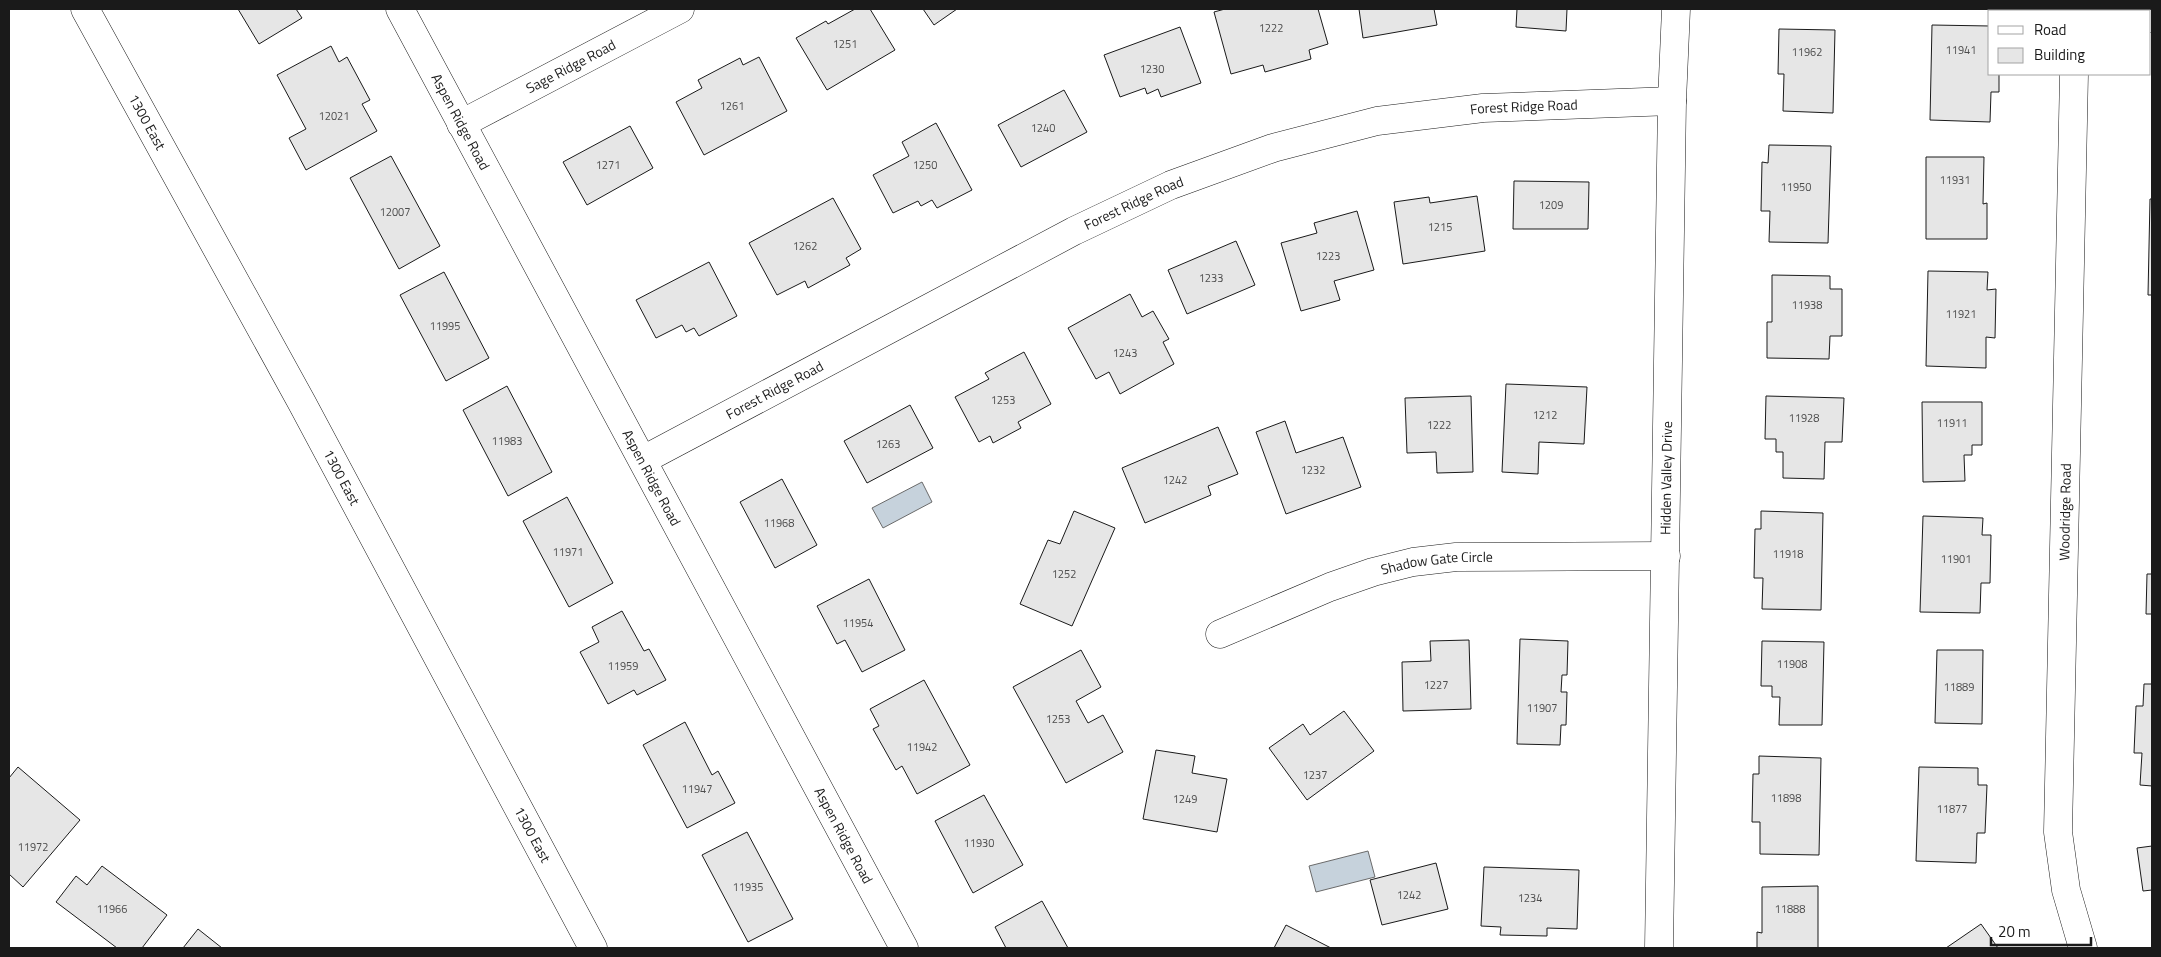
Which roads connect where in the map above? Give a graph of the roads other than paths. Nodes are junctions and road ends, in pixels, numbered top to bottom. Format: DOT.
graph roads {
  1 [pos="86,9"];
  2 [pos="400,9"];
  3 [pos="680,9"];
  4 [pos="1676,9"];
  5 [pos="2074,75"];
  6 [pos="1672,101"];
  7 [pos="461,124"];
  8 [pos="643,460"];
  9 [pos="1666,556"];
  10 [pos="1220,634"];
  11 [pos="593,948"];
  12 [pos="904,948"];
  13 [pos="1659,948"];
  14 [pos="2083,948"];
  1 -- 11 [label="street, 1300 East"];
  2 -- 7 [label="street, Aspen Ridge Road"];
  3 -- 7 [label="street, Sage Ridge Road"];
  4 -- 6 [label="street, Hidden Valley Drive"];
  5 -- 14 [label="street, Woodridge Road"];
  6 -- 8 [label="street, Forest Ridge Road"];
  6 -- 9 [label="street, Hidden Valley Drive"];
  7 -- 8 [label="street, Aspen Ridge Road"];
  8 -- 12 [label="street, Aspen Ridge Road"];
  9 -- 10 [label="street, Shadow Gate Circle"];
  9 -- 13 [label="street, Hidden Valley Drive"];
}
